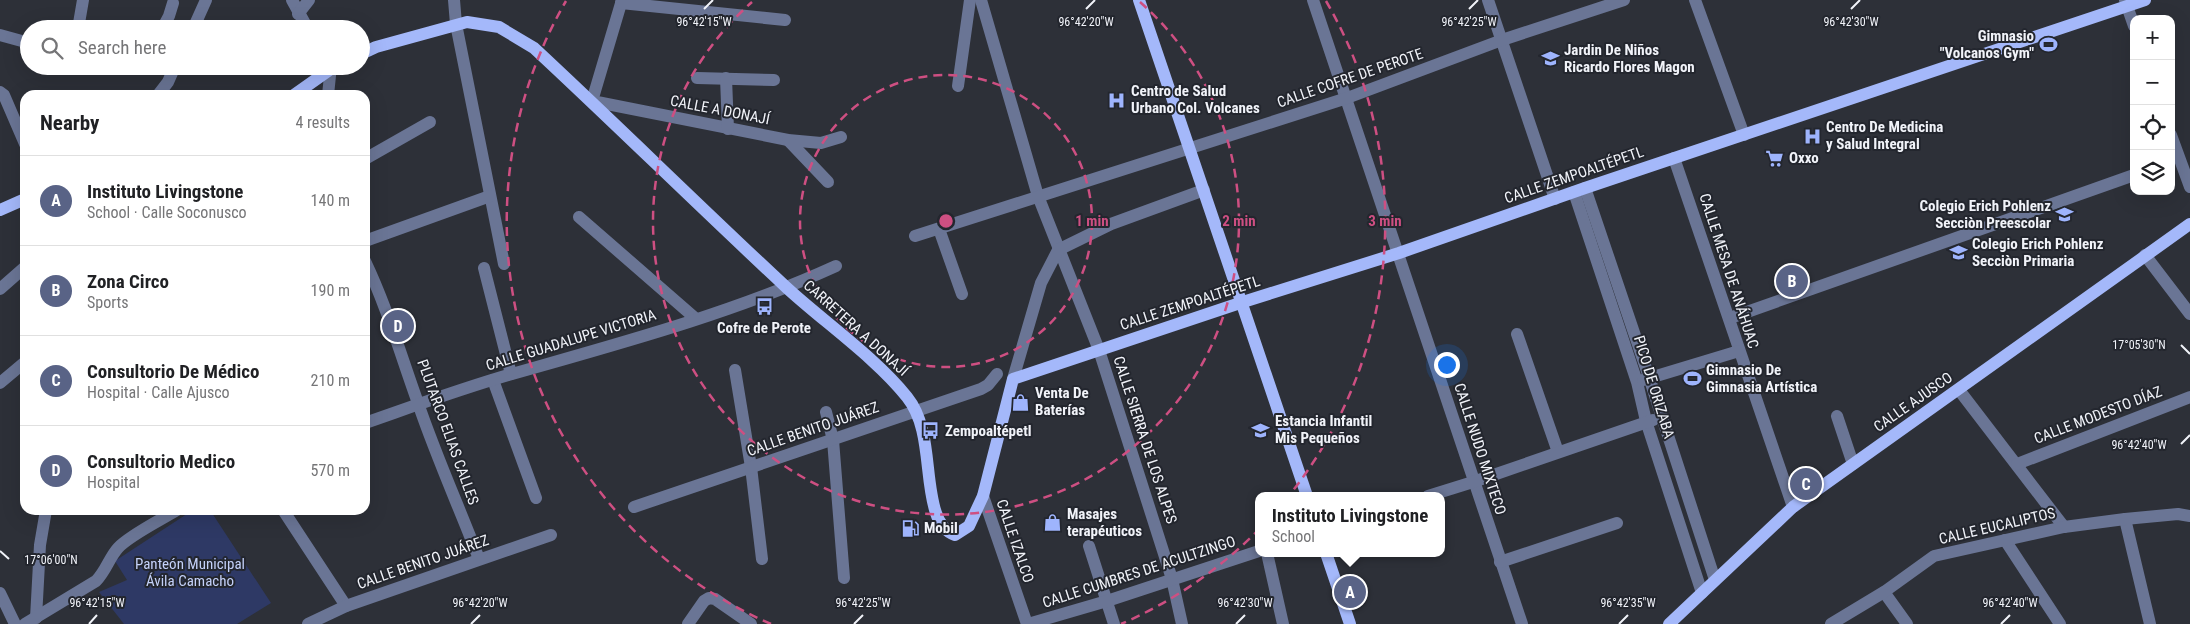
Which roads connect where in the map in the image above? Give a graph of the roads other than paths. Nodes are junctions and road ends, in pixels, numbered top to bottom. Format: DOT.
graph roads {
  1 [pos="83,0"];
  2 [pos="206,0"];
  3 [pos="292,0"];
  4 [pos="308,0"];
  5 [pos="454,0"];
  6 [pos="970,0"];
  7 [pos="981,0"];
  8 [pos="1139,0"];
  9 [pos="1313,0"];
  10 [pos="1488,0"];
  11 [pos="1624,0"];
  12 [pos="1695,0"];
  13 [pos="2145,0"];
  14 [pos="622,2"];
  15 [pos="172,3"];
  16 [pos="2126,3"];
  17 [pos="298,14"];
  18 [pos="2130,15"];
  19 [pos="80,20"];
  20 [pos="167,20"];
  21 [pos="197,20"];
  22 [pos="302,20"];
  23 [pos="785,20"];
  24 [pos="456,24"];
  25 [pos="0,35"];
  26 [pos="1502,40"];
  27 [pos="20,41"];
  28 [pos="370,50"];
  29 [pos="171,75"];
  30 [pos="321,75"];
  31 [pos="331,75"];
  32 [pos="697,78"];
  33 [pos="726,78"];
  34 [pos="774,80"];
  35 [pos="958,86"];
  36 [pos="162,90"];
  37 [pos="301,90"];
  38 [pos="329,90"];
  39 [pos="0,92"];
  40 [pos="1347,98"];
  41 [pos="592,102"];
  42 [pos="430,122"];
  43 [pos="728,129"];
  44 [pos="20,132"];
  45 [pos="1744,135"];
  46 [pos="841,137"];
  47 [pos="788,140"];
  48 [pos="1188,150"];
  49 [pos="370,156"];
  50 [pos="1674,158"];
  51 [pos="2175,160"];
  52 [pos="2130,176"];
  53 [pos="828,182"];
  54 [pos="2190,187"];
  55 [pos="1204,190"];
  56 [pos="1579,190"];
  57 [pos="490,196"];
  58 [pos="1038,196"];
  59 [pos="1555,199"];
  60 [pos="20,201"];
  61 [pos="0,210"];
  62 [pos="579,217"];
  63 [pos="2190,224"];
  64 [pos="939,229"];
  65 [pos="914,236"];
  66 [pos="370,239"];
  67 [pos="1058,250"];
  68 [pos="1399,254"];
  69 [pos="2145,255"];
  70 [pos="504,264"];
  71 [pos="836,266"];
  72 [pos="484,268"];
  73 [pos="20,271"];
  74 [pos="370,283"];
  75 [pos="787,288"];
  76 [pos="0,289"];
  77 [pos="962,294"];
  78 [pos="1243,302"];
  79 [pos="2190,314"];
  80 [pos="695,318"];
  81 [pos="1730,318"];
  82 [pos="1518,334"];
  83 [pos="1099,350"];
  84 [pos="1739,351"];
  85 [pos="20,366"];
  86 [pos="735,370"];
  87 [pos="511,374"];
  88 [pos="997,374"];
  89 [pos="1013,379"];
  90 [pos="493,380"];
  91 [pos="1643,380"];
  92 [pos="0,383"];
  93 [pos="1959,390"];
  94 [pos="2190,397"];
  95 [pos="418,404"];
  96 [pos="915,411"];
  97 [pos="826,412"];
  98 [pos="1837,416"];
  99 [pos="1661,418"];
  100 [pos="370,421"];
  101 [pos="1646,421"];
  102 [pos="833,440"];
  103 [pos="1558,452"];
  104 [pos="1854,464"];
  105 [pos="2017,464"];
  106 [pos="751,467"];
  107 [pos="1473,482"];
  108 [pos="1306,492"];
  109 [pos="1441,492"];
  110 [pos="983,496"];
  111 [pos="536,498"];
  112 [pos="634,507"];
  113 [pos="1793,507"];
  114 [pos="45,515"];
  115 [pos="169,515"];
  116 [pos="286,515"];
  117 [pos="2190,516"];
  118 [pos="2125,518"];
  119 [pos="1617,523"];
  120 [pos="2064,527"];
  121 [pos="551,534"];
  122 [pos="2005,540"];
  123 [pos="1089,546"];
  124 [pos="1255,552"];
  125 [pos="1268,557"];
  126 [pos="1327,557"];
  127 [pos="762,558"];
  128 [pos="479,559"];
  129 [pos="1500,562"];
  130 [pos="844,578"];
  131 [pos="1172,579"];
  132 [pos="1715,580"];
  133 [pos="1702,592"];
  134 [pos="1884,592"];
  135 [pos="0,593"];
  136 [pos="1108,601"];
  137 [pos="346,606"];
  138 [pos="30,621"];
  139 [pos="15,624"];
  140 [pos="308,624"];
  141 [pos="688,624"];
  142 [pos="751,624"];
  143 [pos="1027,624"];
  144 [pos="1114,624"];
  145 [pos="1182,624"];
  146 [pos="1282,624"];
  147 [pos="1350,624"];
  148 [pos="1522,624"];
  149 [pos="1669,624"];
  150 [pos="1831,624"];
  151 [pos="1907,624"];
  152 [pos="2060,624"];
  153 [pos="2150,624"];
  1 -- 19 [label="street"];
  2 -- 21 [label="street"];
  3 -- 17 [label="street"];
  4 -- 17 [label="street"];
  5 -- 24 [label="street"];
  6 -- 35 [label="street"];
  7 -- 58 [label="street, CALLE SIERRA DE LOS ALPES"];
  8 -- 48 [label="main road"];
  9 -- 40 [label="street, CALLE NUDO MIXTECO"];
  10 -- 26 [label="street"];
  11 -- 26 [label="street, CALLE COFRE DE PEROTE"];
  12 -- 45 [label="street"];
  13 -- 16 [label="main road, CALLE ZEMPOALTÉPETL"];
  14 -- 23 [label="street"];
  14 -- 41 [label="street"];
  15 -- 20 [label="street"];
  16 -- 18 [label="street"];
  16 -- 45 [label="main road, CALLE ZEMPOALTÉPETL"];
  17 -- 22 [label="street"];
  24 -- 28 [label="main road, CARRETERA A DONAJÍ"];
  24 -- 41 [label="main road, CARRETERA A DONAJÍ"];
  24 -- 57 [label="street"];
  25 -- 27 [label="street"];
  26 -- 40 [label="street, CALLE COFRE DE PEROTE"];
  26 -- 59 [label="street"];
  29 -- 36 [label="street"];
  30 -- 37 [label="main road"];
  31 -- 38 [label="street"];
  32 -- 33 [label="street"];
  33 -- 34 [label="street"];
  33 -- 43 [label="street"];
  39 -- 44 [label="street"];
  40 -- 48 [label="street, CALLE COFRE DE PEROTE"];
  40 -- 68 [label="street, CALLE NUDO MIXTECO"];
  41 -- 43 [label="street, CALLE A DONAJÍ"];
  41 -- 75 [label="main road, CARRETERA A DONAJÍ"];
  42 -- 49 [label="street"];
  43 -- 47 [label="street, CALLE A DONAJÍ"];
  45 -- 50 [label="main road, CALLE ZEMPOALTÉPETL"];
  46 -- 47 [label="street, CALLE A DONAJÍ"];
  47 -- 53 [label="street"];
  48 -- 55 [label="main road"];
  48 -- 58 [label="street, CALLE COFRE DE PEROTE"];
  50 -- 56 [label="main road, CALLE ZEMPOALTÉPETL"];
  50 -- 81 [label="street, CALLE MESA DE ANÁHUAC"];
  51 -- 54 [label="street"];
  52 -- 81 [label="street"];
  55 -- 67 [label="street"];
  55 -- 78 [label="main road"];
  56 -- 59 [label="main road, CALLE ZEMPOALTÉPETL"];
  56 -- 91 [label="street, PICO DE ORIZABA"];
  57 -- 66 [label="street"];
  57 -- 70 [label="street"];
  58 -- 64 [label="street, CALLE COFRE DE PEROTE"];
  58 -- 67 [label="street, CALLE SIERRA DE LOS ALPES"];
  59 -- 68 [label="main road, CALLE ZEMPOALTÉPETL"];
  60 -- 61 [label="main road"];
  62 -- 80 [label="street"];
  63 -- 69 [label="main road, CALLE AJUSCO"];
  64 -- 65 [label="street, CALLE COFRE DE PEROTE"];
  64 -- 77 [label="street"];
  67 -- 83 [label="street, CALLE SIERRA DE LOS ALPES"];
  67 -- 89 [label="street, CARRETERA A DONAJÍ"];
  68 -- 78 [label="main road, CALLE ZEMPOALTÉPETL"];
  68 -- 107 [label="street, CALLE NUDO MIXTECO"];
  69 -- 79 [label="street"];
  69 -- 93 [label="main road, CALLE AJUSCO"];
  71 -- 75 [label="street"];
  72 -- 87 [label="street"];
  73 -- 76 [label="street"];
  74 -- 95 [label="street, PLUTARCO ELIAS CALLES"];
  75 -- 80 [label="street, CALLE GUADALUPE VICTORIA"];
  75 -- 96 [label="main road, CARRETERA A DONAJÍ"];
  78 -- 83 [label="main road, CALLE ZEMPOALTÉPETL"];
  78 -- 108 [label="main road"];
  80 -- 87 [label="street, CALLE GUADALUPE VICTORIA"];
  81 -- 84 [label="street, CALLE MESA DE ANÁHUAC"];
  82 -- 103 [label="street"];
  83 -- 89 [label="main road, CALLE ZEMPOALTÉPETL"];
  83 -- 131 [label="street, CALLE SIERRA DE LOS ALPES"];
  84 -- 91 [label="street"];
  84 -- 113 [label="street, CALLE MESA DE ANÁHUAC"];
  85 -- 92 [label="street"];
  86 -- 106 [label="street"];
  87 -- 90 [label="street, CALLE GUADALUPE VICTORIA"];
  88 -- 96 [label="street, CALLE BENITO JUÁREZ"];
  89 -- 110 [label="main road, CARRETERA A DONAJÍ"];
  90 -- 95 [label="street, CALLE GUADALUPE VICTORIA"];
  90 -- 111 [label="street"];
  91 -- 99 [label="street, PICO DE ORIZABA"];
  91 -- 101 [label="street, PICO DE ORIZABA"];
  93 -- 104 [label="main road, CALLE AJUSCO"];
  93 -- 105 [label="street"];
  94 -- 105 [label="street, CALLE MODESTO DÍAZ"];
  95 -- 100 [label="street, CALLE GUADALUPE VICTORIA"];
  95 -- 128 [label="street, PLUTARCO ELIAS CALLES"];
  96 -- 102 [label="street, CALLE BENITO JUÁREZ"];
  96 -- 110 [label="main road, CARRETERA A DONAJÍ"];
  97 -- 102 [label="street"];
  98 -- 104 [label="street"];
  99 -- 101 [label="street"];
  99 -- 132 [label="street, PICO DE ORIZABA"];
  101 -- 103 [label="street"];
  101 -- 133 [label="street, PICO DE ORIZABA"];
  102 -- 106 [label="street, CALLE BENITO JUÁREZ"];
  102 -- 130 [label="street"];
  103 -- 107 [label="street"];
  104 -- 113 [label="main road, CALLE AJUSCO"];
  105 -- 120 [label="street"];
  106 -- 112 [label="street, CALLE BENITO JUÁREZ"];
  106 -- 127 [label="street"];
  107 -- 109 [label="street"];
  107 -- 129 [label="street, CALLE NUDO MIXTECO"];
  110 -- 143 [label="street, CALLE IZALCO"];
  113 -- 132 [label="main road, CALLE AJUSCO"];
  114 -- 138 [label="street"];
  115 -- 138 [label="street"];
  116 -- 137 [label="street"];
  117 -- 118 [label="street, CALLE EUCALIPTOS"];
  118 -- 120 [label="street, CALLE EUCALIPTOS"];
  118 -- 153 [label="street"];
  119 -- 129 [label="street"];
  120 -- 122 [label="street, CALLE EUCALIPTOS"];
  121 -- 128 [label="street, CALLE BENITO JUÁREZ"];
  122 -- 134 [label="street, CALLE EUCALIPTOS"];
  122 -- 152 [label="street"];
  123 -- 136 [label="street"];
  124 -- 131 [label="street, CALLE CUMBRES DE ACULTZINGO"];
  125 -- 146 [label="street"];
  126 -- 147 [label="main road"];
  128 -- 137 [label="street, CALLE BENITO JUÁREZ"];
  129 -- 148 [label="street, CALLE NUDO MIXTECO"];
  131 -- 136 [label="street, CALLE CUMBRES DE ACULTZINGO"];
  131 -- 145 [label="street, CALLE SIERRA DE LOS ALPES"];
  132 -- 133 [label="main road, CALLE AJUSCO"];
  133 -- 149 [label="main road, CALLE AJUSCO"];
  134 -- 150 [label="street, CALLE EUCALIPTOS"];
  134 -- 151 [label="street"];
  135 -- 139 [label="street"];
  136 -- 143 [label="street, CALLE CUMBRES DE ACULTZINGO"];
  136 -- 144 [label="street"];
  137 -- 140 [label="street, CALLE BENITO JUÁREZ"];
  141 -- 142 [label="street"];
}
